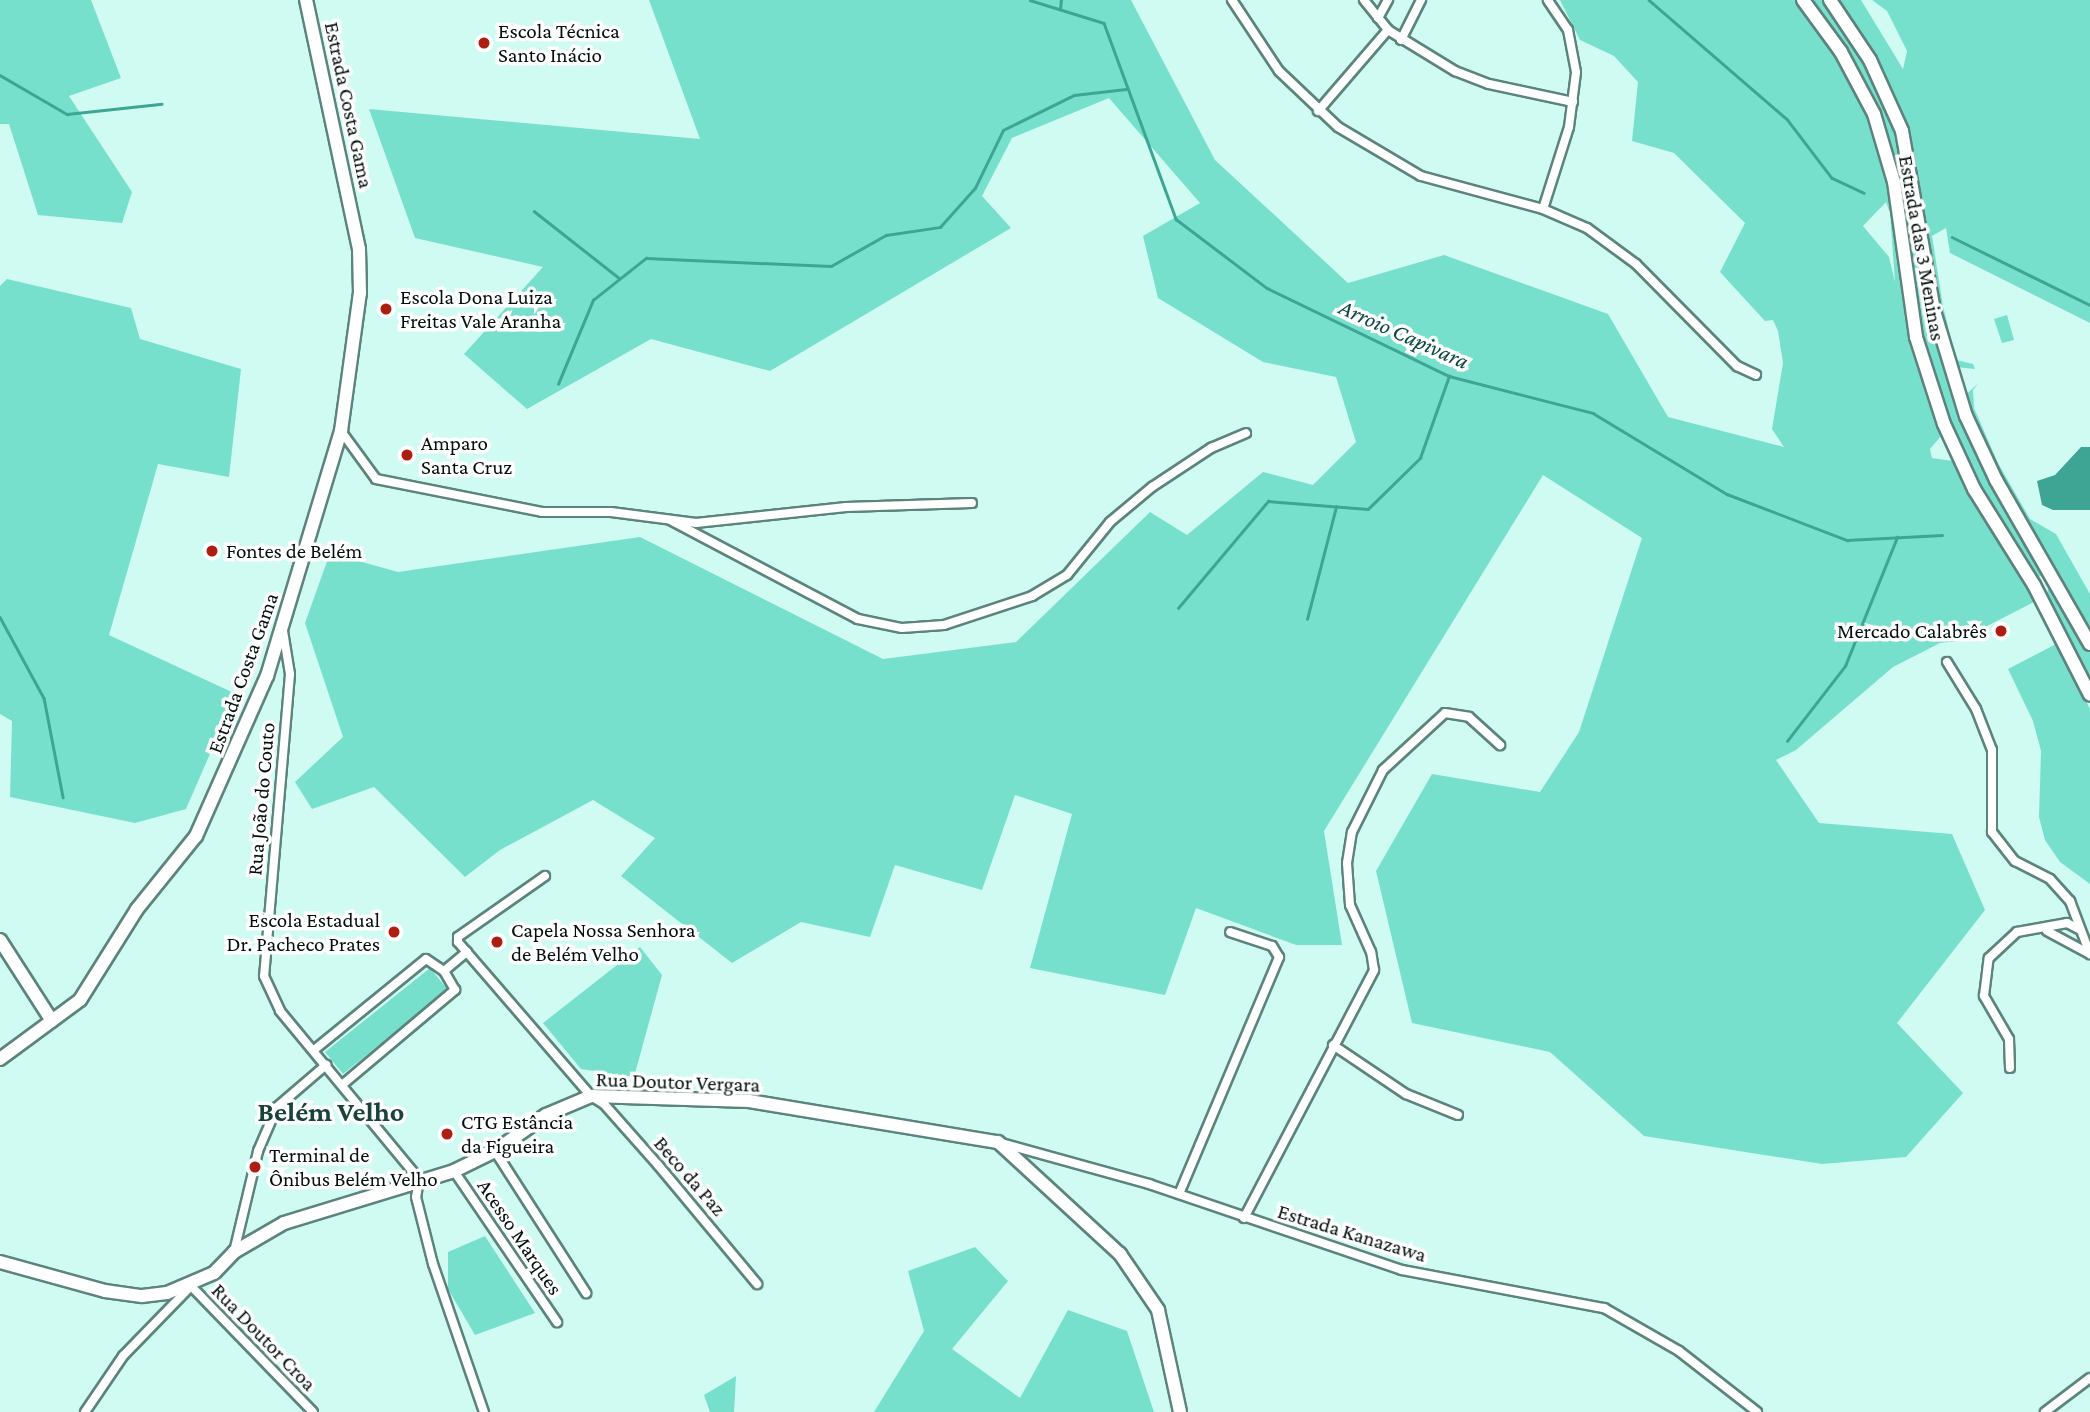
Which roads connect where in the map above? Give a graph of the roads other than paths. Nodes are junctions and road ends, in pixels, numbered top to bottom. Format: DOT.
graph roads {
  1 [pos="306,0"];
  2 [pos="1232,0"];
  3 [pos="1363,0"];
  4 [pos="1388,0"];
  5 [pos="1421,0"];
  6 [pos="1548,0"];
  7 [pos="1802,0"];
  8 [pos="1830,0"];
  9 [pos="1378,18"];
  10 [pos="1388,30"];
  11 [pos="1402,40"];
  12 [pos="1573,102"];
  13 [pos="1318,111"];
  14 [pos="1543,208"];
  15 [pos="1756,375"];
  16 [pos="341,431"];
  17 [pos="1247,433"];
  18 [pos="972,503"];
  19 [pos="670,520"];
  20 [pos="2051,575"];
  21 [pos="2034,585"];
  22 [pos="283,629"];
  23 [pos="2090,644"];
  24 [pos="1947,662"];
  25 [pos="2090,695"];
  26 [pos="1500,745"];
  27 [pos="545,876"];
  28 [pos="2066,898"];
  29 [pos="2063,925"];
  30 [pos="2079,929"];
  31 [pos="2045,930"];
  32 [pos="1230,932"];
  33 [pos="0,940"];
  34 [pos="2070,940"];
  35 [pos="467,952"];
  36 [pos="2090,954"];
  37 [pos="444,971"];
  38 [pos="52,1021"];
  39 [pos="1333,1045"];
  40 [pos="314,1050"];
  41 [pos="0,1059"];
  42 [pos="326,1065"];
  43 [pos="2010,1068"];
  44 [pos="342,1085"];
  45 [pos="591,1096"];
  46 [pos="1458,1115"];
  47 [pos="998,1142"];
  48 [pos="495,1151"];
  49 [pos="454,1171"];
  50 [pos="419,1179"];
  51 [pos="1179,1194"];
  52 [pos="1244,1218"];
  53 [pos="234,1252"];
  54 [pos="0,1262"];
  55 [pos="757,1284"];
  56 [pos="191,1286"];
  57 [pos="586,1293"];
  58 [pos="557,1322"];
  59 [pos="2090,1378"];
  60 [pos="85,1412"];
  61 [pos="313,1412"];
  62 [pos="484,1412"];
  63 [pos="1180,1412"];
  64 [pos="1758,1412"];
  65 [pos="2045,1412"];
  1 -- 16 [label="main road, Estrada Costa Gama"];
  2 -- 13 [label="street"];
  3 -- 9 [label="street"];
  4 -- 9 [label="street"];
  5 -- 11 [label="street"];
  6 -- 12 [label="street"];
  7 -- 21 [label="main road, Estrada das 3 Meninas"];
  8 -- 20 [label="main road, Estrada das 3 Meninas"];
  9 -- 10 [label="street"];
  10 -- 11 [label="street"];
  10 -- 13 [label="street"];
  11 -- 12 [label="street"];
  12 -- 14 [label="street"];
  13 -- 14 [label="street"];
  14 -- 15 [label="street"];
  16 -- 19 [label="street"];
  16 -- 22 [label="main road, Estrada Costa Gama"];
  17 -- 19 [label="street"];
  18 -- 19 [label="street"];
  20 -- 21 [label="main road"];
  20 -- 23 [label="main road, Estrada das 3 Meninas"];
  21 -- 25 [label="main road, Estrada das 3 Meninas"];
  22 -- 38 [label="main road, Estrada Costa Gama"];
  22 -- 40 [label="street, Rua João do Couto"];
  24 -- 28 [label="street"];
  26 -- 39 [label="street"];
  27 -- 35 [label="street"];
  28 -- 29 [label="street"];
  28 -- 30 [label="street"];
  29 -- 30 [label="street"];
  29 -- 31 [label="street"];
  29 -- 34 [label="street"];
  30 -- 36 [label="street"];
  31 -- 34 [label="street"];
  31 -- 43 [label="street"];
  32 -- 51 [label="street"];
  33 -- 38 [label="main road"];
  34 -- 36 [label="street"];
  35 -- 37 [label="street"];
  35 -- 45 [label="street, Beco da Paz"];
  37 -- 40 [label="street"];
  37 -- 44 [label="street"];
  38 -- 41 [label="main road, Estrada Costa Gama"];
  39 -- 46 [label="street"];
  39 -- 52 [label="street"];
  40 -- 42 [label="street, Rua João do Couto"];
  42 -- 44 [label="street, Rua João do Couto"];
  42 -- 53 [label="street"];
  44 -- 50 [label="street, Rua João do Couto"];
  45 -- 47 [label="main road, Rua Doutor Vergara"];
  45 -- 48 [label="main road, Rua Doutor Vergara"];
  45 -- 55 [label="street, Beco da Paz"];
  47 -- 51 [label="street, Estrada Kanazawa"];
  47 -- 63 [label="main road"];
  48 -- 49 [label="main road, Rua Doutor Vergara"];
  48 -- 57 [label="street"];
  49 -- 50 [label="main road, Rua Doutor Vergara"];
  49 -- 58 [label="street, Acesso Marques"];
  50 -- 53 [label="main road, Rua Doutor Vergara"];
  50 -- 62 [label="street"];
  51 -- 52 [label="street, Estrada Kanazawa"];
  52 -- 64 [label="street, Estrada Kanazawa"];
  53 -- 56 [label="main road, Rua Doutor Vergara"];
  54 -- 56 [label="main road"];
  56 -- 60 [label="street"];
  56 -- 61 [label="street, Rua Doutor Croa"];
  59 -- 65 [label="street"];
}
